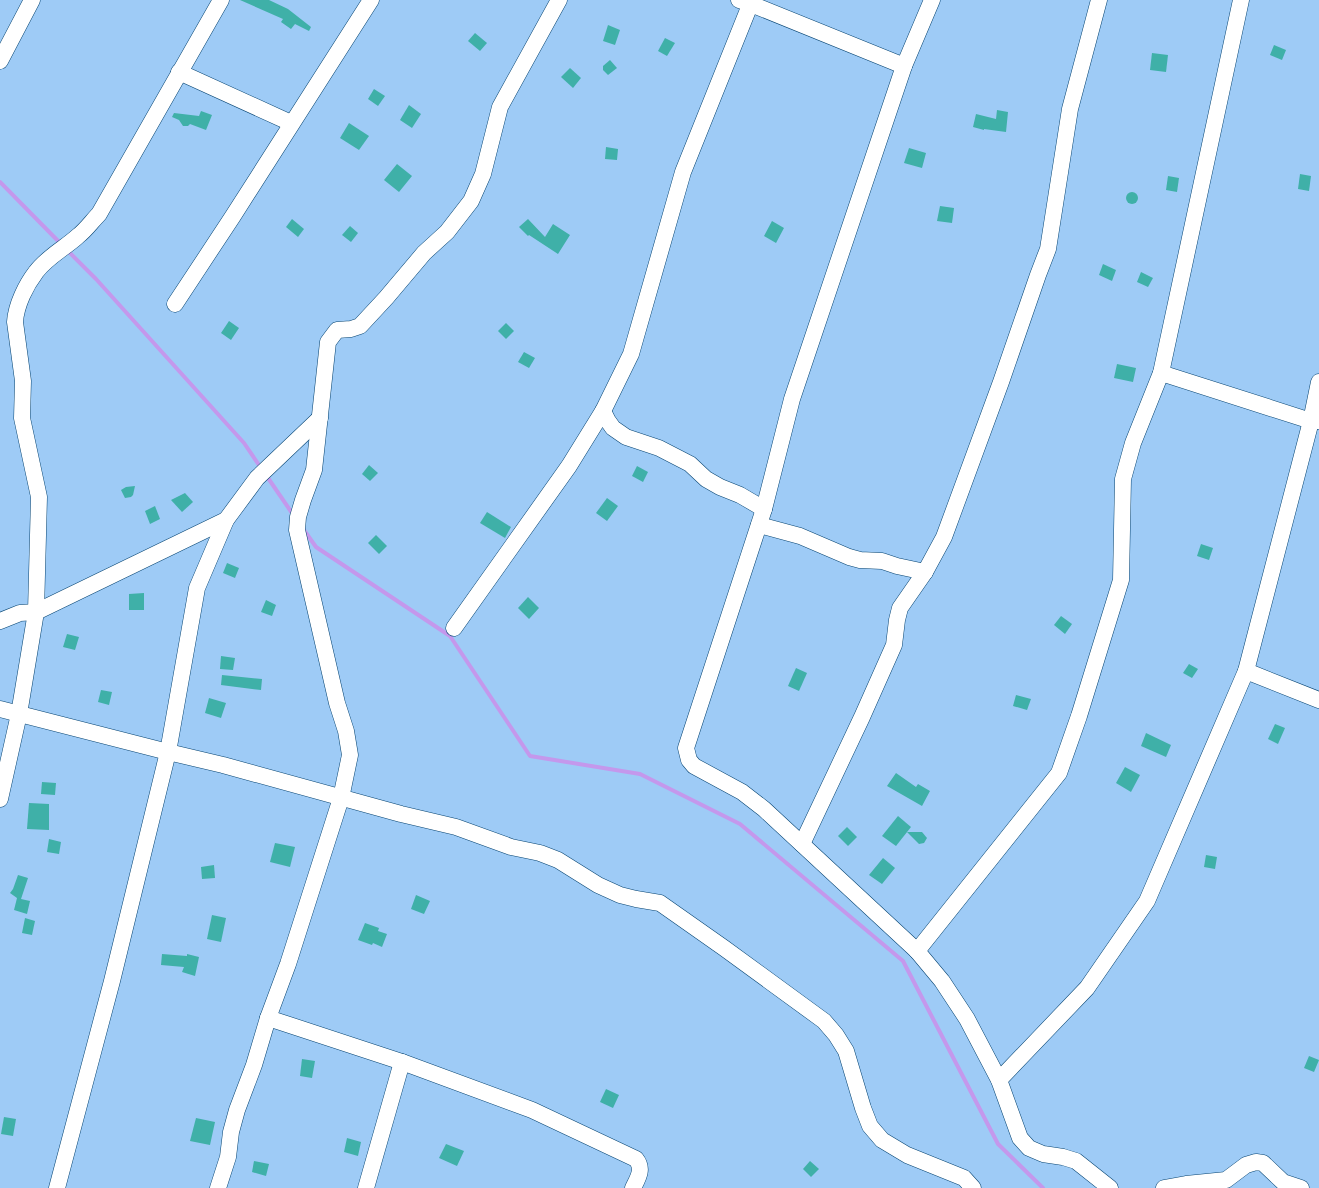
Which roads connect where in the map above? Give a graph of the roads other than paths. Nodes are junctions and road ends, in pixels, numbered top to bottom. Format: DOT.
graph roads {
  1 [pos="32,0"];
  2 [pos="221,0"];
  3 [pos="371,0"];
  4 [pos="558,0"];
  5 [pos="932,0"];
  6 [pos="1098,0"];
  7 [pos="1241,0"];
  8 [pos="747,1"];
  9 [pos="0,61"];
  10 [pos="904,66"];
  11 [pos="179,72"];
  12 [pos="291,123"];
  13 [pos="175,304"];
  14 [pos="1161,373"];
  15 [pos="1319,382"];
  16 [pos="603,411"];
  17 [pos="320,418"];
  18 [pos="1315,421"];
  19 [pos="764,508"];
  20 [pos="226,520"];
  21 [pos="758,525"];
  22 [pos="925,572"];
  23 [pos="36,612"];
  24 [pos="0,621"];
  25 [pos="454,628"];
  26 [pos="1246,671"];
  27 [pos="1319,700"];
  28 [pos="0,708"];
  29 [pos="19,714"];
  30 [pos="168,752"];
  31 [pos="341,798"];
  32 [pos="0,799"];
  33 [pos="802,844"];
  34 [pos="918,951"];
  35 [pos="268,1018"];
  36 [pos="402,1062"];
  37 [pos="999,1080"];
  38 [pos="57,1188"];
  39 [pos="218,1188"];
  40 [pos="366,1188"];
  41 [pos="634,1188"];
  42 [pos="973,1188"];
  43 [pos="1110,1188"];
  44 [pos="1164,1188"];
  45 [pos="1301,1188"];
  1 -- 9 [label="street"];
  2 -- 11 [label="street"];
  3 -- 12 [label="street"];
  4 -- 17 [label="street"];
  5 -- 10 [label="street"];
  6 -- 22 [label="street"];
  7 -- 14 [label="street"];
  8 -- 10 [label="street"];
  8 -- 16 [label="street"];
  10 -- 19 [label="street"];
  11 -- 12 [label="street"];
  11 -- 23 [label="street"];
  12 -- 13 [label="street"];
  14 -- 18 [label="street"];
  14 -- 34 [label="street"];
  15 -- 18 [label="street"];
  16 -- 19 [label="street"];
  16 -- 25 [label="street"];
  17 -- 20 [label="street"];
  17 -- 31 [label="street"];
  18 -- 26 [label="street"];
  19 -- 21 [label="street"];
  20 -- 23 [label="street"];
  20 -- 30 [label="street"];
  21 -- 22 [label="street"];
  21 -- 33 [label="street"];
  22 -- 33 [label="street"];
  23 -- 24 [label="street"];
  23 -- 29 [label="street"];
  26 -- 27 [label="street"];
  26 -- 37 [label="street"];
  28 -- 29 [label="street"];
  29 -- 30 [label="street"];
  29 -- 32 [label="street"];
  30 -- 31 [label="street"];
  30 -- 38 [label="street"];
  31 -- 35 [label="street"];
  31 -- 42 [label="street"];
  33 -- 34 [label="street"];
  34 -- 37 [label="street"];
  35 -- 36 [label="street"];
  35 -- 39 [label="street"];
  36 -- 40 [label="street"];
  36 -- 41 [label="street"];
  37 -- 43 [label="street"];
  44 -- 45 [label="street"];
}
